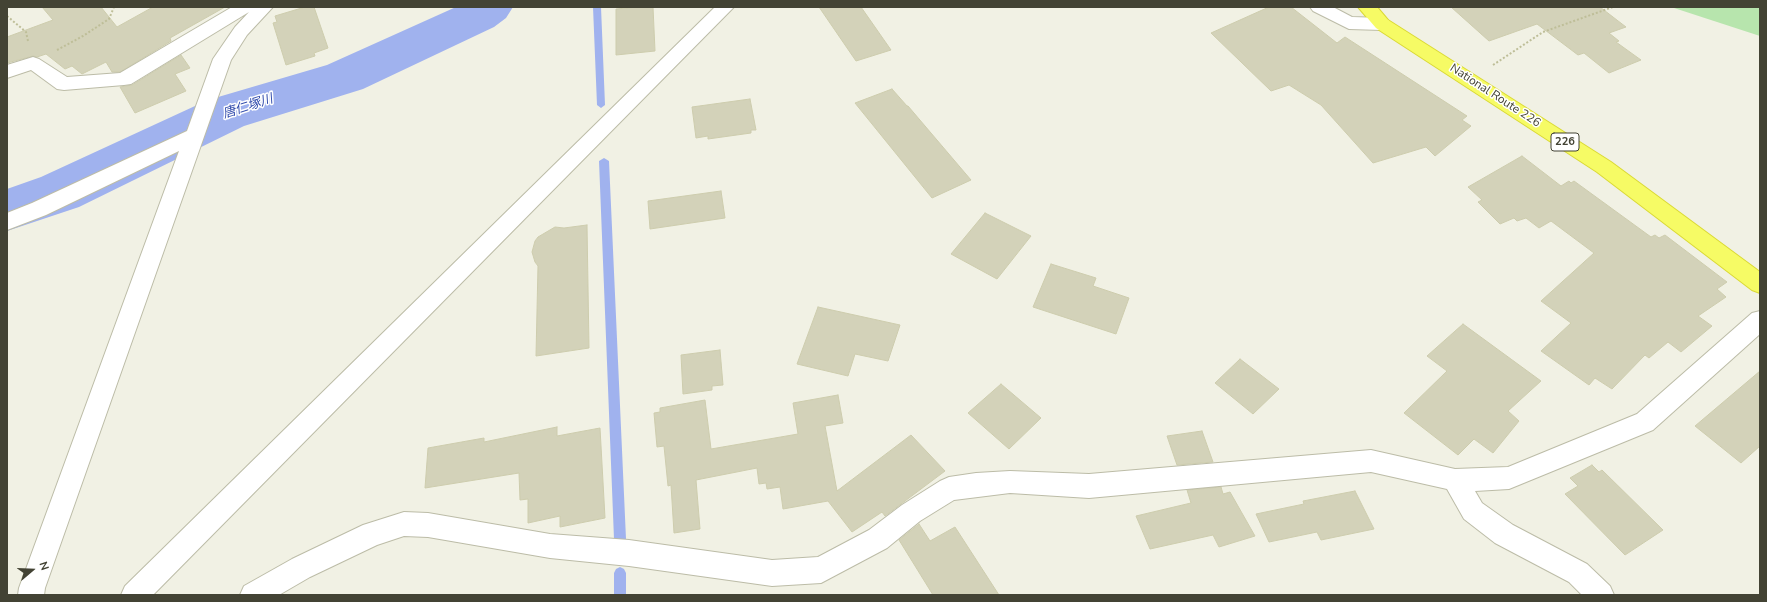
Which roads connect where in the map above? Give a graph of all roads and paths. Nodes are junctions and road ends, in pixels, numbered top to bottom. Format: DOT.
graph roads {
  1 [pos="114,7"];
  2 [pos="245,7"];
  3 [pos="264,7"];
  4 [pos="725,7"];
  5 [pos="1319,7"];
  6 [pos="1367,7"];
  7 [pos="1613,7"];
  8 [pos="7,16"];
  9 [pos="1382,24"];
  10 [pos="33,63"];
  11 [pos="7,72"];
  12 [pos="1470,80"];
  13 [pos="195,135"];
  14 [pos="7,222"];
  15 [pos="1760,284"];
  16 [pos="1760,320"];
  17 [pos="1455,480"];
  18 [pos="31,595"];
  19 [pos="134,595"];
  20 [pos="253,595"];
  21 [pos="1601,595"];
  1 -- 10 [label="path"];
  2 -- 10 [label="street"];
  3 -- 13 [label="street"];
  4 -- 19 [label="street"];
  5 -- 9 [label="street"];
  6 -- 9 [label="highway, National Route 226 / 226"];
  7 -- 12 [label="path"];
  8 -- 10 [label="path"];
  9 -- 12 [label="highway, National Route 226 / 226"];
  10 -- 11 [label="street"];
  12 -- 15 [label="highway, National Route 226 / 226"];
  13 -- 14 [label="street"];
  13 -- 18 [label="street"];
  16 -- 17 [label="street"];
  17 -- 20 [label="street"];
  17 -- 21 [label="street"];
}
